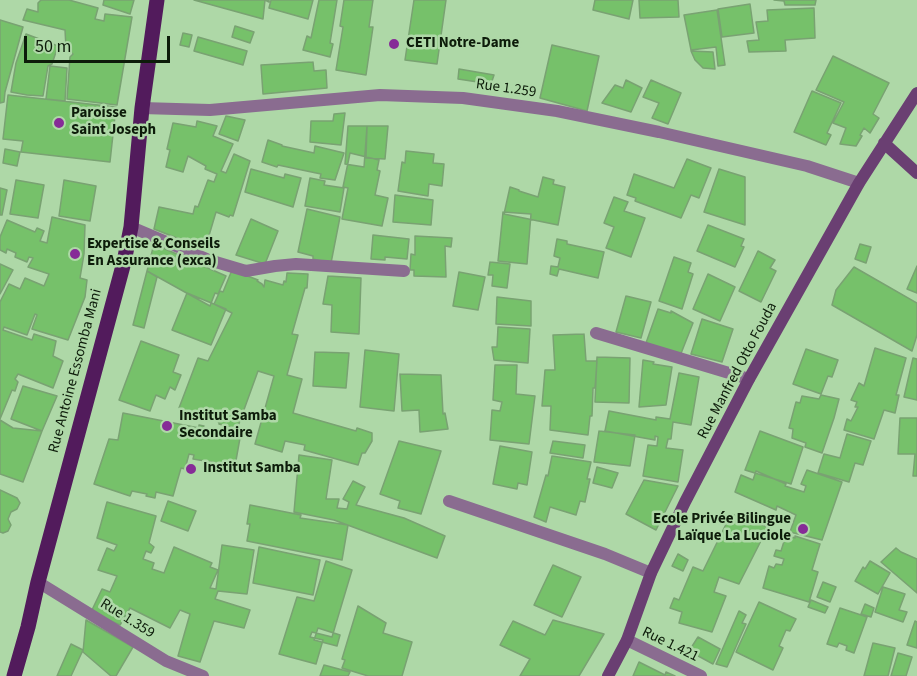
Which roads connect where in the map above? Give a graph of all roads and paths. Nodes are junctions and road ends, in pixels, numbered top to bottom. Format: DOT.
graph roads {
  1 [pos="158,0"];
  2 [pos="917,93"];
  3 [pos="142,108"];
  4 [pos="884,143"];
  5 [pos="917,173"];
  6 [pos="859,183"];
  7 [pos="131,228"];
  8 [pos="404,271"];
  9 [pos="596,333"];
  10 [pos="749,379"];
  11 [pos="449,501"];
  12 [pos="651,573"];
  13 [pos="38,582"];
  14 [pos="627,640"];
  15 [pos="14,676"];
  16 [pos="203,676"];
  17 [pos="608,676"];
  18 [pos="701,676"];
  1 -- 3 [label="main road, Rue Antoine Essomba Mani"];
  2 -- 4 [label="street, Rue Manfred Otto Fouda"];
  3 -- 6 [label="street, Rue 1.259"];
  3 -- 7 [label="main road, Rue Antoine Essomba Mani"];
  4 -- 5 [label="street"];
  4 -- 6 [label="street, Rue Manfred Otto Fouda"];
  6 -- 10 [label="street, Rue Manfred Otto Fouda"];
  7 -- 8 [label="street"];
  7 -- 13 [label="main road, Rue Antoine Essomba Mani"];
  9 -- 10 [label="street"];
  10 -- 12 [label="street, Rue Manfred Otto Fouda"];
  11 -- 12 [label="street"];
  12 -- 14 [label="street, Rue Manfred Otto Fouda"];
  13 -- 15 [label="main road, Rue Antoine Essomba Mani"];
  13 -- 16 [label="street, Rue 1.359"];
  14 -- 17 [label="street, Rue Manfred Otto Fouda"];
  14 -- 18 [label="street, Rue 1.421"];
}
